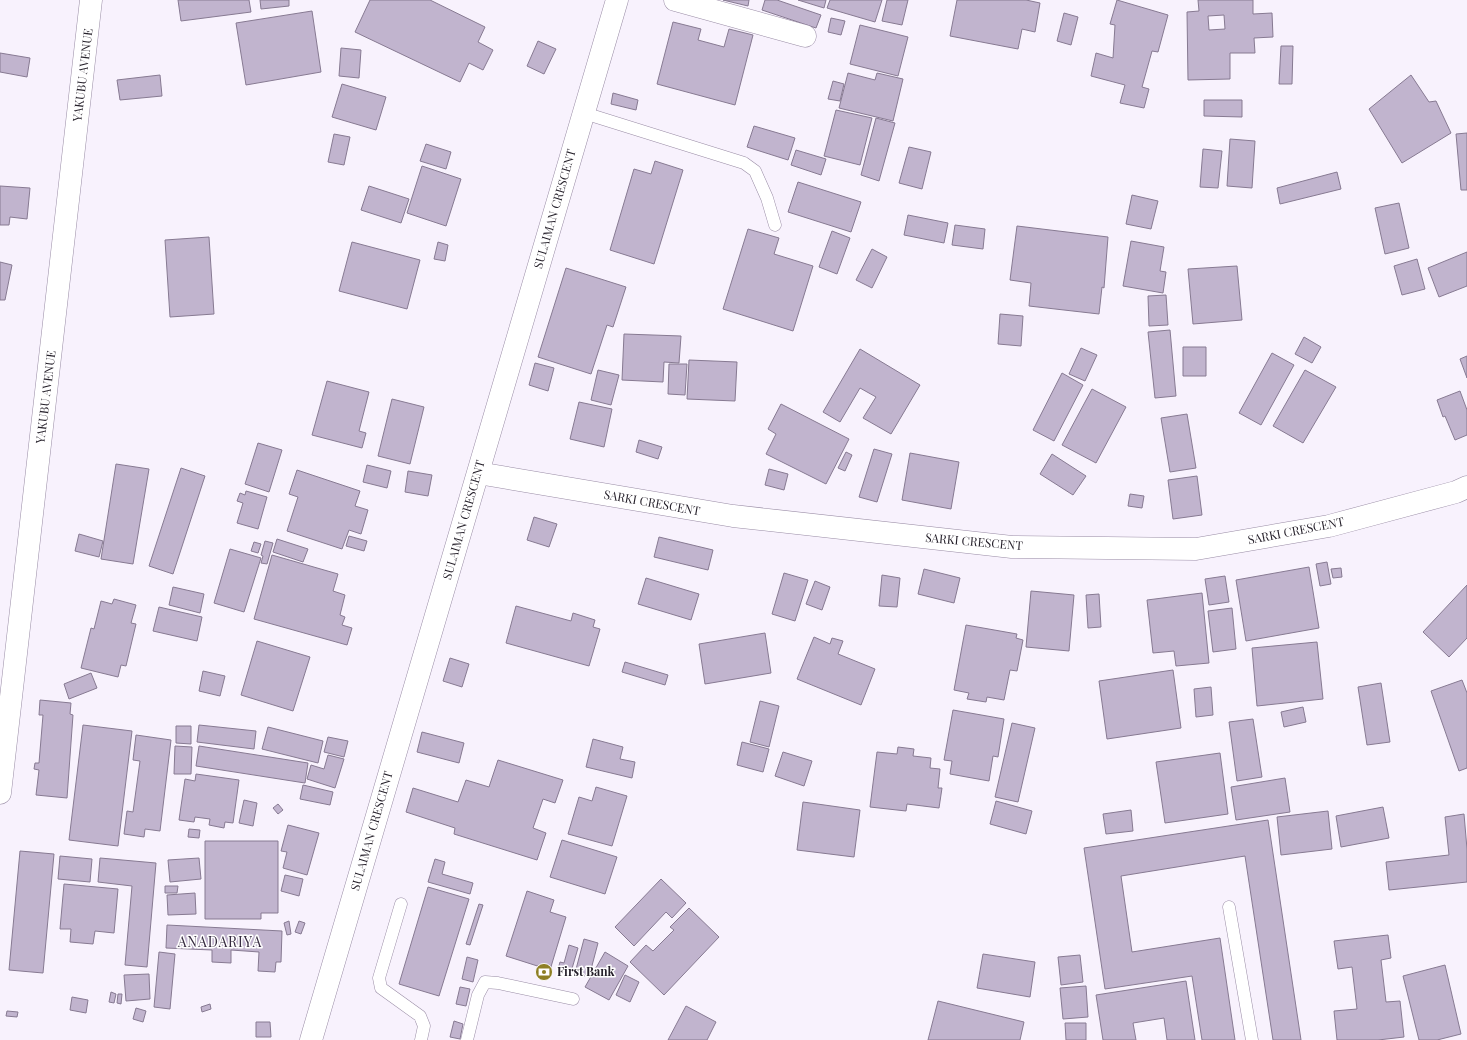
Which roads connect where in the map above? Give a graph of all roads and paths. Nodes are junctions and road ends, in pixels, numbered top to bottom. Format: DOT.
graph roads {
  1 [pos="91,0"];
  2 [pos="617,0"];
  3 [pos="675,0"];
  4 [pos="805,36"];
  5 [pos="584,113"];
  6 [pos="775,225"];
  7 [pos="478,473"];
  8 [pos="1467,488"];
  9 [pos="0,793"];
  10 [pos="402,904"];
  11 [pos="1229,907"];
  12 [pos="573,1000"];
  13 [pos="311,1040"];
  14 [pos="421,1040"];
  15 [pos="467,1040"];
  16 [pos="1252,1040"];
  1 -- 9 [label="street, YAKUBU AVENUE"];
  2 -- 5 [label="street, SULAIMAN CRESCENT"];
  3 -- 4 [label="street"];
  5 -- 6 [label="lane"];
  5 -- 7 [label="street, SULAIMAN CRESCENT"];
  7 -- 8 [label="street, SARKI CRESCENT"];
  7 -- 13 [label="street, SULAIMAN CRESCENT"];
  10 -- 14 [label="lane"];
  11 -- 16 [label="lane"];
  12 -- 15 [label="lane"];
}
